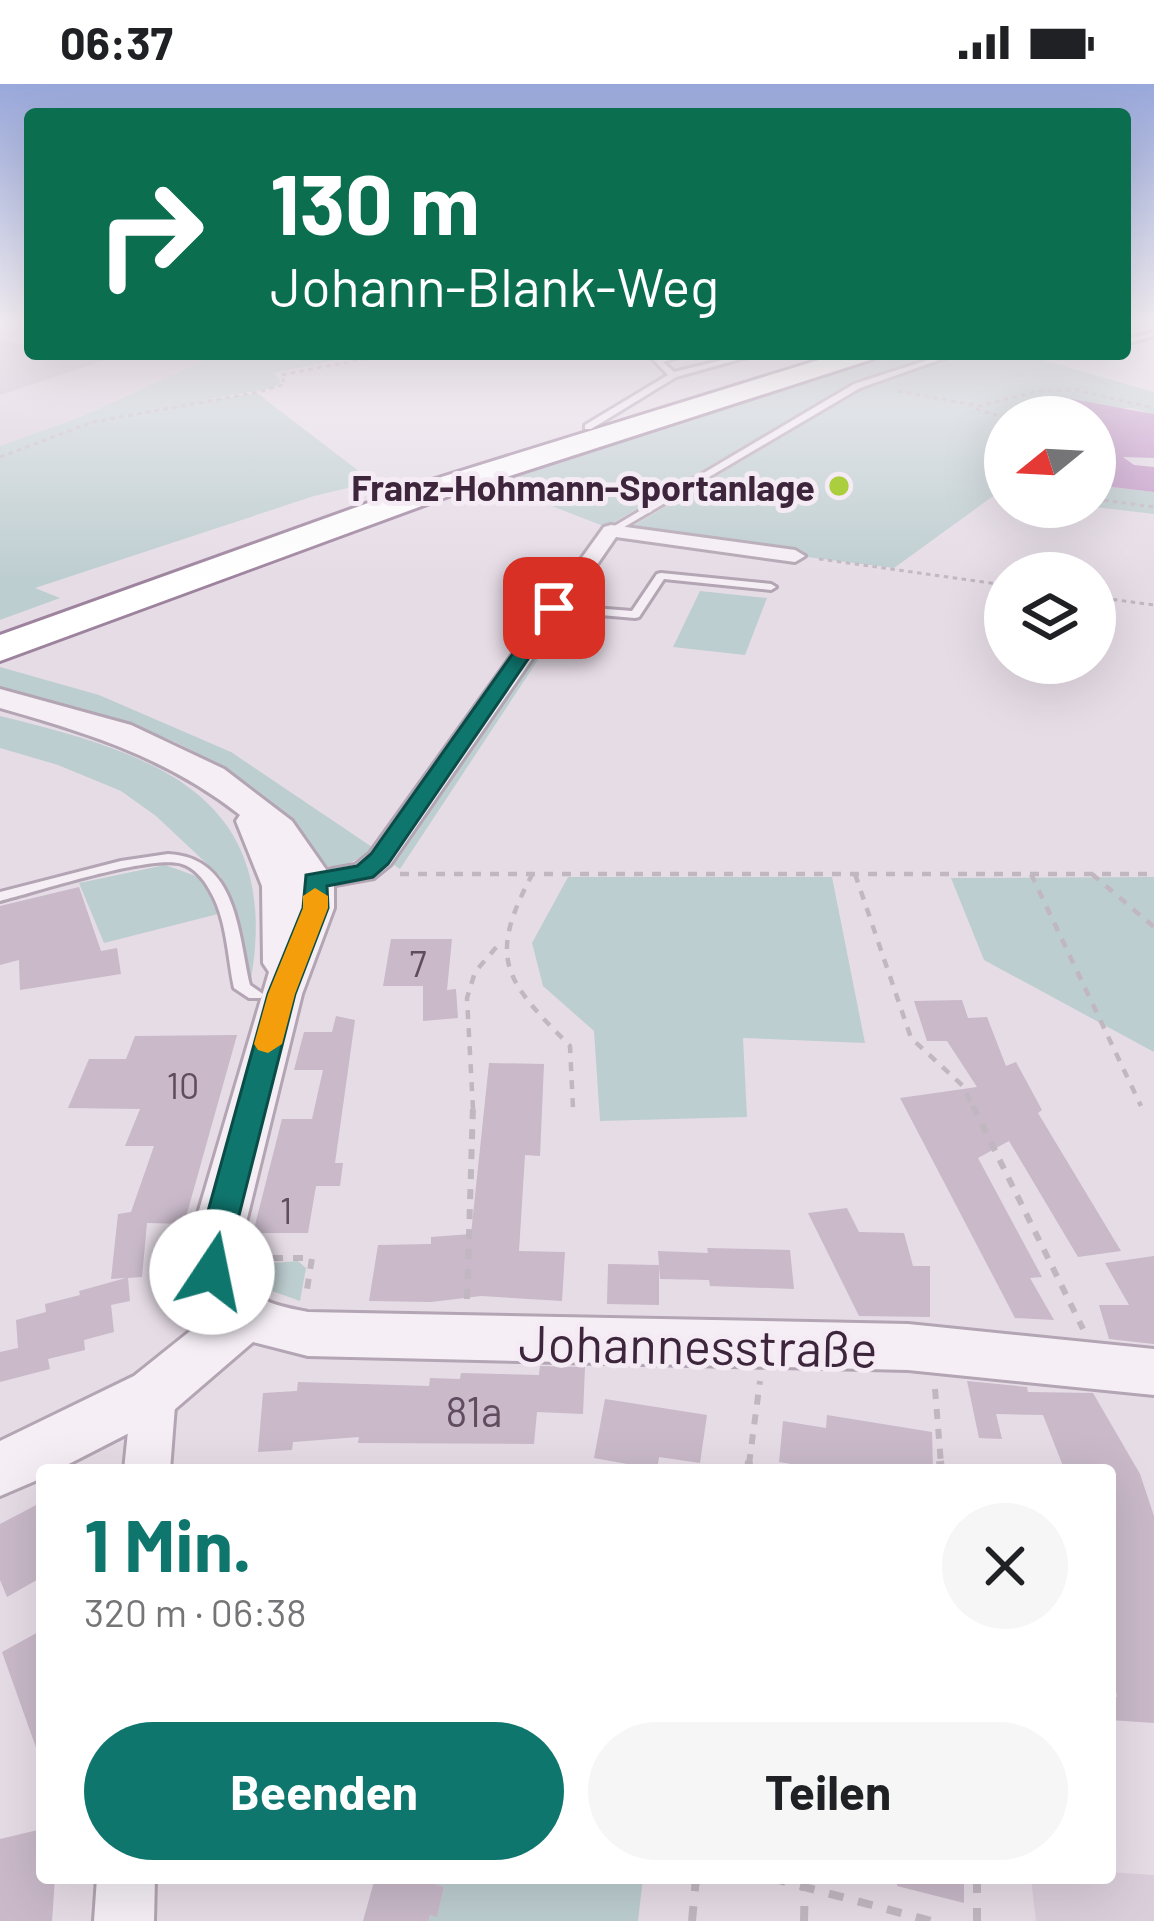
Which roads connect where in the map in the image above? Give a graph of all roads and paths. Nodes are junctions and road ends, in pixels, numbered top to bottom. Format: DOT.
graph roads {
  1 [pos="161,409"];
  2 [pos="618,409"];
  3 [pos="649,409"];
  4 [pos="681,409"];
  5 [pos="818,409"];
  6 [pos="588,427"];
  7 [pos="0,457"];
  8 [pos="1116,502"];
  9 [pos="1154,507"];
  10 [pos="611,531"];
  11 [pos="795,556"];
  12 [pos="984,582"];
  13 [pos="771,586"];
  14 [pos="1116,600"];
  15 [pos="1154,605"];
  16 [pos="554,608"];
  17 [pos="0,633"];
  18 [pos="0,649"];
  19 [pos="0,698"];
  20 [pos="364,872"];
  21 [pos="532,873"];
  22 [pos="855,874"];
  23 [pos="1031,874"];
  24 [pos="1091,874"];
  25 [pos="1154,874"];
  26 [pos="298,883"];
  27 [pos="0,897"];
  28 [pos="1154,927"];
  29 [pos="499,944"];
  30 [pos="268,994"];
  31 [pos="1142,1106"];
  32 [pos="573,1108"];
  33 [pos="242,1258"];
  34 [pos="466,1298"];
  35 [pos="304,1308"];
  36 [pos="244,1318"];
  37 [pos="1079,1322"];
  38 [pos="765,1345"];
  39 [pos="928,1348"];
  40 [pos="1154,1372"];
  41 [pos="154,1393"];
  42 [pos="147,1464"];
  43 [pos="751,1464"];
  44 [pos="940,1464"];
  45 [pos="0,1470"];
  46 [pos="126,1884"];
  47 [pos="695,1884"];
  48 [pos="805,1884"];
  49 [pos="811,1884"];
  50 [pos="977,1884"];
  51 [pos="124,1921"];
  52 [pos="692,1921"];
  53 [pos="804,1921"];
  54 [pos="931,1921"];
  55 [pos="977,1921"];
  1 -- 7 [label="path"];
  2 -- 6 [label="lane"];
  3 -- 6 [label="highway"];
  4 -- 18 [label="highway"];
  5 -- 10 [label="lane"];
  6 -- 17 [label="highway"];
  8 -- 9 [label="path"];
  10 -- 11 [label="street"];
  10 -- 16 [label="street"];
  11 -- 12 [label="path"];
  13 -- 16 [label="lane"];
  14 -- 15 [label="path"];
  16 -- 20 [label="street"];
  19 -- 26 [label="street"];
  20 -- 21 [label="path"];
  20 -- 26 [label="street"];
  21 -- 22 [label="path"];
  21 -- 29 [label="path"];
  22 -- 23 [label="path"];
  22 -- 37 [label="path"];
  23 -- 24 [label="path"];
  23 -- 31 [label="path"];
  24 -- 25 [label="path"];
  24 -- 28 [label="path"];
  26 -- 30 [label="street"];
  27 -- 30 [label="lane"];
  29 -- 32 [label="path"];
  29 -- 34 [label="path"];
  30 -- 36 [label="street"];
  33 -- 35 [label="path"];
  36 -- 38 [label="street, Johannesstraße"];
  36 -- 41 [label="street"];
  38 -- 39 [label="street, Johannesstraße"];
  38 -- 43 [label="path"];
  39 -- 40 [label="street, Johannesstraße"];
  39 -- 44 [label="path"];
  41 -- 42 [label="street"];
  41 -- 45 [label="street"];
  46 -- 51 [label="street"];
  47 -- 52 [label="path"];
  48 -- 53 [label="path"];
  49 -- 54 [label="path"];
  50 -- 55 [label="path"];
}
